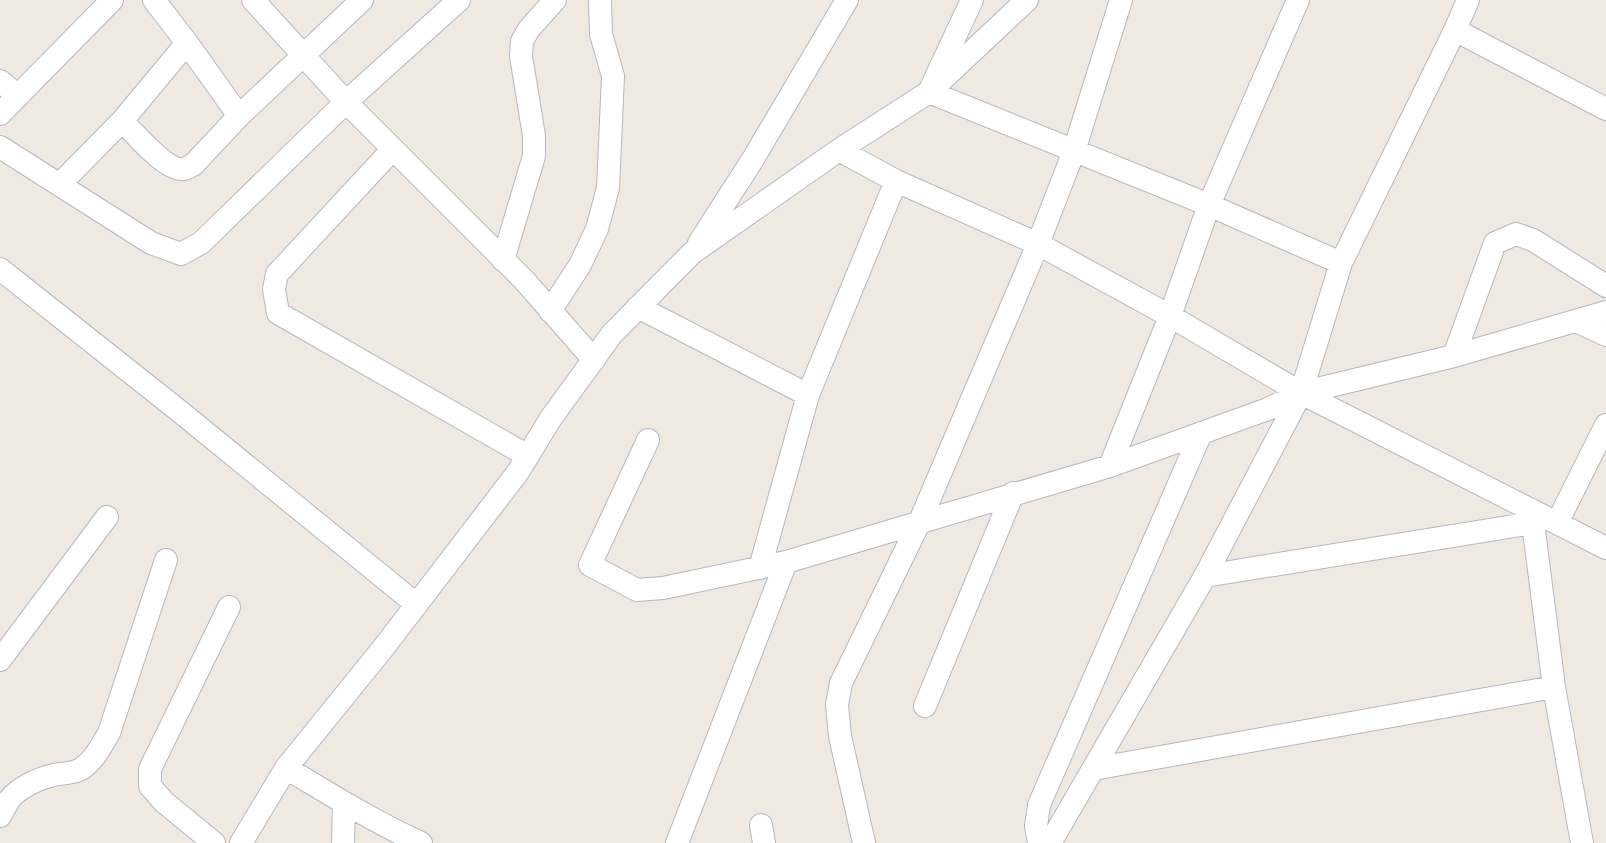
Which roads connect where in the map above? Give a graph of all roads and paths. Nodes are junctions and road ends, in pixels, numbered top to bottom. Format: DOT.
graph roads {
  1 [pos="112,0"];
  2 [pos="154,0"];
  3 [pos="253,0"];
  4 [pos="459,0"];
  5 [pos="555,0"];
  6 [pos="600,0"];
  7 [pos="847,0"];
  8 [pos="972,0"];
  9 [pos="1027,0"];
  10 [pos="1121,0"];
  11 [pos="1298,0"];
  12 [pos="1468,0"];
  13 [pos="349,4"];
  14 [pos="1455,30"];
  15 [pos="187,43"];
  16 [pos="304,55"];
  17 [pos="0,81"];
  18 [pos="929,92"];
  19 [pos="18,96"];
  20 [pos="346,102"];
  21 [pos="1606,109"];
  22 [pos="0,114"];
  23 [pos="238,116"];
  24 [pos="122,121"];
  25 [pos="0,148"];
  26 [pos="393,149"];
  27 [pos="839,150"];
  28 [pos="1074,150"];
  29 [pos="896,181"];
  30 [pos="60,184"];
  31 [pos="1209,205"];
  32 [pos="1038,244"];
  33 [pos="692,253"];
  34 [pos="503,260"];
  35 [pos="1341,263"];
  36 [pos="0,269"];
  37 [pos="1606,286"];
  38 [pos="638,307"];
  39 [pos="550,310"];
  40 [pos="1606,312"];
  41 [pos="1170,316"];
  42 [pos="1576,320"];
  43 [pos="1606,335"];
  44 [pos="1454,356"];
  45 [pos="594,360"];
  46 [pos="1301,393"];
  47 [pos="808,396"];
  48 [pos="1606,425"];
  49 [pos="1201,433"];
  50 [pos="648,440"];
  51 [pos="528,456"];
  52 [pos="1110,466"];
  53 [pos="1013,494"];
  54 [pos="1531,516"];
  55 [pos="107,517"];
  56 [pos="920,521"];
  57 [pos="1557,523"];
  58 [pos="1606,548"];
  59 [pos="166,560"];
  60 [pos="786,562"];
  61 [pos="760,568"];
  62 [pos="1205,576"];
  63 [pos="416,604"];
  64 [pos="229,607"];
  65 [pos="0,660"];
  66 [pos="1554,687"];
  67 [pos="925,706"];
  68 [pos="286,768"];
  69 [pos="1093,769"];
  70 [pos="344,803"];
  71 [pos="0,816"];
  72 [pos="214,843"];
  73 [pos="241,843"];
  74 [pos="343,843"];
  75 [pos="421,843"];
  76 [pos="677,843"];
  77 [pos="864,843"];
  78 [pos="1039,843"];
  79 [pos="1050,843"];
  80 [pos="1582,843"];
  1 -- 19 [label="street"];
  2 -- 15 [label="street"];
  3 -- 16 [label="street"];
  4 -- 20 [label="street"];
  5 -- 34 [label="street"];
  6 -- 39 [label="street"];
  7 -- 33 [label="street"];
  8 -- 18 [label="street"];
  9 -- 18 [label="street"];
  10 -- 28 [label="street"];
  11 -- 31 [label="street"];
  12 -- 14 [label="street"];
  13 -- 16 [label="street"];
  14 -- 21 [label="street"];
  14 -- 35 [label="street"];
  15 -- 23 [label="street"];
  15 -- 24 [label="street"];
  16 -- 20 [label="street"];
  16 -- 23 [label="street"];
  17 -- 19 [label="street"];
  18 -- 27 [label="street"];
  18 -- 28 [label="street"];
  19 -- 22 [label="street"];
  20 -- 26 [label="street"];
  20 -- 30 [label="street"];
  23 -- 24 [label="street"];
  24 -- 30 [label="street"];
  25 -- 30 [label="street"];
  26 -- 34 [label="street"];
  26 -- 51 [label="street"];
  27 -- 29 [label="street"];
  27 -- 33 [label="street"];
  28 -- 31 [label="street"];
  28 -- 32 [label="street"];
  29 -- 32 [label="street"];
  29 -- 47 [label="street"];
  31 -- 35 [label="street"];
  31 -- 41 [label="street"];
  32 -- 41 [label="street"];
  32 -- 56 [label="street"];
  33 -- 38 [label="street"];
  34 -- 39 [label="street"];
  35 -- 46 [label="street"];
  36 -- 63 [label="street"];
  37 -- 44 [label="street"];
  38 -- 45 [label="street"];
  38 -- 47 [label="street"];
  39 -- 45 [label="street"];
  40 -- 42 [label="street"];
  41 -- 46 [label="street"];
  41 -- 52 [label="street"];
  42 -- 43 [label="street"];
  42 -- 44 [label="street"];
  44 -- 46 [label="street"];
  45 -- 51 [label="street"];
  46 -- 49 [label="street"];
  46 -- 54 [label="street"];
  46 -- 62 [label="street"];
  47 -- 61 [label="street"];
  48 -- 57 [label="street"];
  49 -- 52 [label="street"];
  49 -- 78 [label="street"];
  50 -- 61 [label="street"];
  51 -- 63 [label="street"];
  52 -- 53 [label="street"];
  53 -- 56 [label="street"];
  53 -- 67 [label="street"];
  54 -- 57 [label="street"];
  54 -- 62 [label="street"];
  54 -- 66 [label="street"];
  55 -- 65 [label="street"];
  56 -- 60 [label="street"];
  56 -- 77 [label="street"];
  57 -- 58 [label="street"];
  59 -- 71 [label="street"];
  60 -- 61 [label="street"];
  60 -- 76 [label="street"];
  62 -- 69 [label="street"];
  63 -- 68 [label="street"];
  64 -- 72 [label="street"];
  66 -- 69 [label="street"];
  66 -- 80 [label="street"];
  68 -- 70 [label="street"];
  68 -- 73 [label="street"];
  69 -- 79 [label="street"];
  70 -- 74 [label="street"];
  70 -- 75 [label="street"];
}
